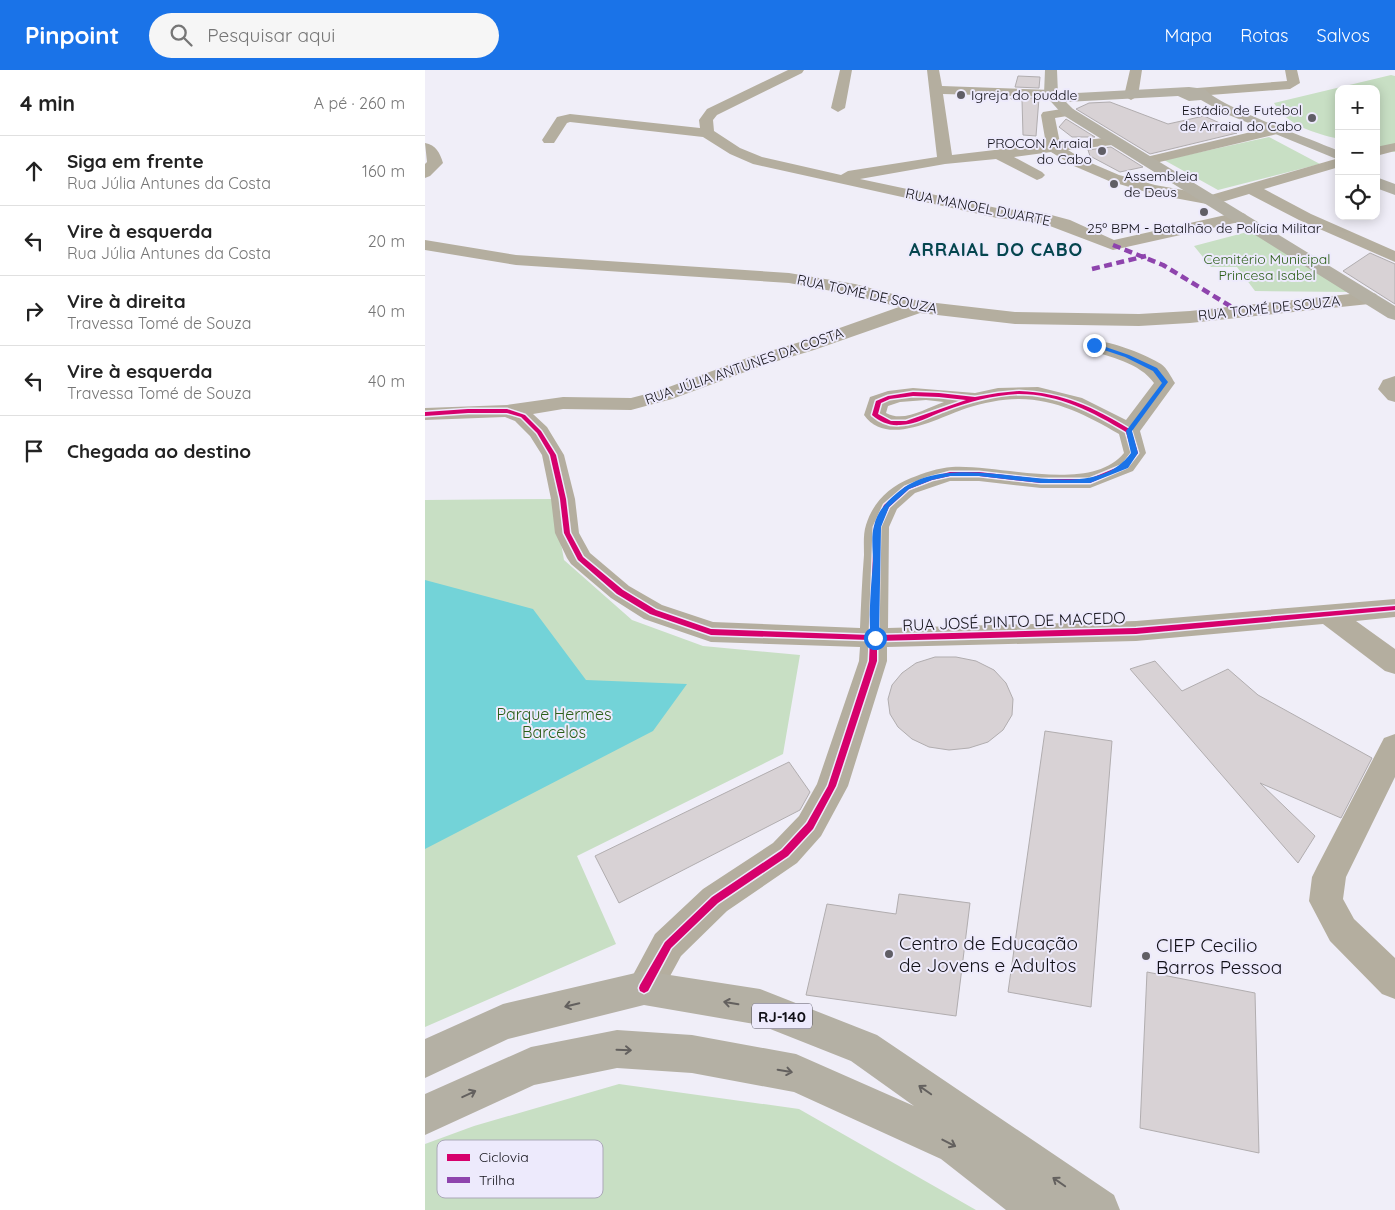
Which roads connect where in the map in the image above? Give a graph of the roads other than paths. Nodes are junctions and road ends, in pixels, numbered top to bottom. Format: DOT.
graph roads {
  1 [pos="798,70"];
  2 [pos="846,70"];
  3 [pos="933,70"];
  4 [pos="1051,70"];
  5 [pos="1136,70"];
  6 [pos="1292,76"];
  7 [pos="936,90"];
  8 [pos="1131,94"];
  9 [pos="1194,95"];
  10 [pos="1059,103"];
  11 [pos="838,108"];
  12 [pos="1271,131"];
  13 [pos="707,133"];
  14 [pos="549,140"];
  15 [pos="1112,141"];
  16 [pos="425,146"];
  17 [pos="1395,147"];
  18 [pos="1054,148"];
  19 [pos="1380,151"];
  20 [pos="1000,155"];
  21 [pos="945,160"];
  22 [pos="1147,161"];
  23 [pos="1335,161"];
  24 [pos="1335,163"];
  25 [pos="1380,170"];
  26 [pos="425,173"];
  27 [pos="1037,175"];
  28 [pos="1395,176"];
  29 [pos="839,178"];
  30 [pos="1380,184"];
  31 [pos="1249,188"];
  32 [pos="1395,190"];
  33 [pos="1211,200"];
  34 [pos="1239,217"];
  35 [pos="425,245"];
  36 [pos="1395,256"];
  37 [pos="1369,298"];
  38 [pos="918,307"];
  39 [pos="1395,314"];
  40 [pos="1094,345"];
  41 [pos="975,399"];
  42 [pos="507,411"];
  43 [pos="425,414"];
  44 [pos="1129,431"];
  45 [pos="1395,608"];
  46 [pos="1329,614"];
  47 [pos="875,638"];
  48 [pos="1395,664"];
  49 [pos="1395,746"];
  50 [pos="1395,982"];
  51 [pos="644,988"];
  52 [pos="425,1059"];
  53 [pos="425,1114"];
  54 [pos="1041,1210"];
  55 [pos="1099,1210"];
  1 -- 13 [label="street"];
  2 -- 11 [label="street"];
  3 -- 7 [label="street"];
  4 -- 10 [label="main road"];
  5 -- 8 [label="street"];
  6 -- 9 [label="street"];
  7 -- 10 [label="street"];
  7 -- 21 [label="street"];
  8 -- 9 [label="main road"];
  8 -- 10 [label="main road"];
  9 -- 12 [label="main road"];
  10 -- 15 [label="main road"];
  10 -- 18 [label="street"];
  12 -- 22 [label="street"];
  12 -- 23 [label="main road"];
  13 -- 14 [label="street"];
  13 -- 29 [label="street, RUA MANOEL DUARTE"];
  15 -- 18 [label="street, RUA MANOEL DUARTE"];
  15 -- 22 [label="main road"];
  16 -- 26 [label="street"];
  17 -- 19 [label="street"];
  18 -- 20 [label="street, RUA MANOEL DUARTE"];
  18 -- 33 [label="street"];
  20 -- 21 [label="street, RUA MANOEL DUARTE"];
  20 -- 27 [label="street"];
  21 -- 29 [label="street, RUA MANOEL DUARTE"];
  22 -- 33 [label="main road"];
  24 -- 31 [label="street"];
  25 -- 28 [label="main road"];
  29 -- 34 [label="street, RUA MANOEL DUARTE"];
  30 -- 32 [label="main road"];
  31 -- 33 [label="street"];
  31 -- 36 [label="street"];
  33 -- 34 [label="main road"];
  34 -- 37 [label="main road"];
  35 -- 38 [label="street, RUA TOMÉ DE SOUZA"];
  37 -- 38 [label="street, RUA TOMÉ DE SOUZA"];
  37 -- 39 [label="main road"];
  38 -- 42 [label="street, RUA JÚLIA ANTUNES DA COSTA"];
  40 -- 44 [label="street"];
  41 -- 44 [label="street"];
  42 -- 43 [label="street, RUA JOSÉ PINTO DE MACEDO"];
  42 -- 47 [label="street, RUA JOSÉ PINTO DE MACEDO"];
  44 -- 47 [label="street"];
  45 -- 46 [label="street, RUA JOSÉ PINTO DE MACEDO"];
  46 -- 47 [label="street, RUA JOSÉ PINTO DE MACEDO"];
  46 -- 48 [label="street"];
  47 -- 51 [label="street"];
  49 -- 50 [label="street"];
  51 -- 52 [label="main road, RJ-140, one-way"];
  55 -- 51 [label="main road, RJ-140, one-way"];
  53 -- 54 [label="main road, one-way"];
}
